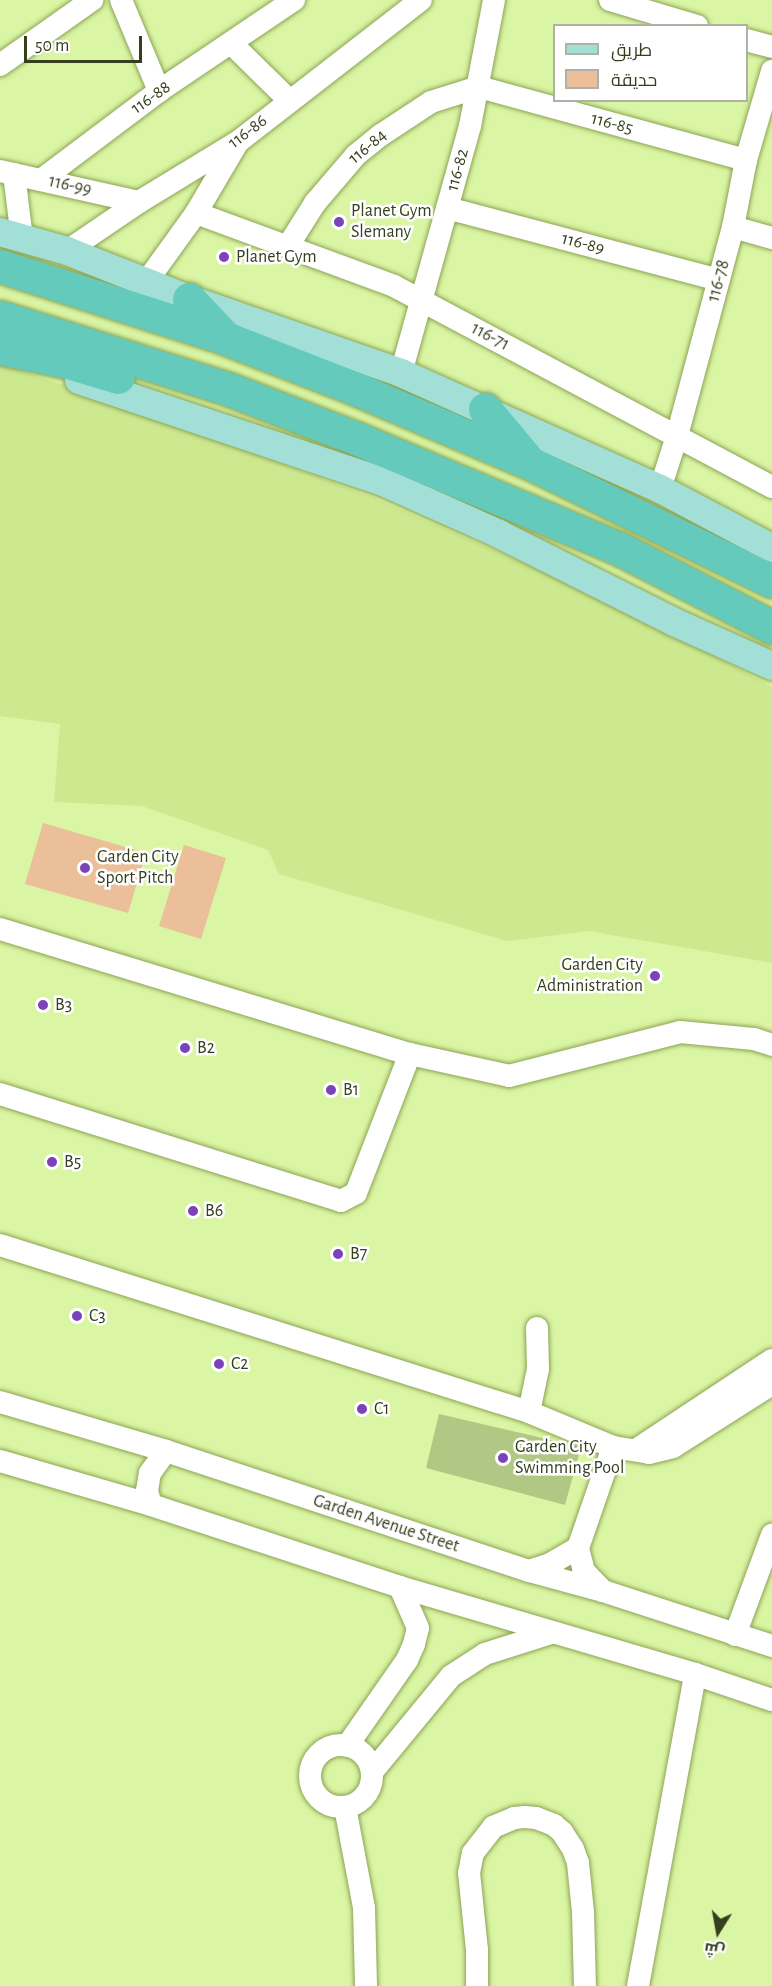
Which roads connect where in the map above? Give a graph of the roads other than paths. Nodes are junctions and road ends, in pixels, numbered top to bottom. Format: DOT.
graph roads {
  1 [pos="92,0"];
  2 [pos="121,0"];
  3 [pos="294,0"];
  4 [pos="421,0"];
  5 [pos="494,0"];
  6 [pos="610,0"];
  7 [pos="663,7"];
  8 [pos="693,24"];
  9 [pos="748,40"];
  10 [pos="232,44"];
  11 [pos="772,47"];
  12 [pos="0,65"];
  13 [pos="772,71"];
  14 [pos="479,87"];
  15 [pos="159,92"];
  16 [pos="289,100"];
  17 [pos="239,141"];
  18 [pos="746,160"];
  19 [pos="7,172"];
  20 [pos="40,180"];
  21 [pos="139,202"];
  22 [pos="447,208"];
  23 [pos="196,213"];
  24 [pos="734,227"];
  25 [pos="11,235"];
  26 [pos="772,238"];
  27 [pos="288,246"];
  28 [pos="67,251"];
  29 [pos="0,267"];
  30 [pos="719,279"];
  31 [pos="147,281"];
  32 [pos="189,299"];
  33 [pos="422,301"];
  34 [pos="0,317"];
  35 [pos="225,338"];
  36 [pos="0,348"];
  37 [pos="0,354"];
  38 [pos="401,373"];
  39 [pos="485,409"];
  40 [pos="677,436"];
  41 [pos="377,446"];
  42 [pos="531,464"];
  43 [pos="772,487"];
  44 [pos="660,489"];
  45 [pos="772,548"];
  46 [pos="772,581"];
  47 [pos="772,627"];
  48 [pos="772,666"];
  49 [pos="0,929"];
  50 [pos="772,1045"];
  51 [pos="410,1054"];
  52 [pos="0,1094"];
  53 [pos="0,1245"];
  54 [pos="537,1328"];
  55 [pos="772,1360"];
  56 [pos="772,1384"];
  57 [pos="0,1401"];
  58 [pos="529,1412"];
  59 [pos="613,1447"];
  60 [pos="636,1449"];
  61 [pos="166,1450"];
  62 [pos="0,1461"];
  63 [pos="151,1505"];
  64 [pos="772,1535"];
  65 [pos="578,1548"];
  66 [pos="529,1571"];
  67 [pos="400,1587"];
  68 [pos="603,1592"];
  69 [pos="551,1633"];
  70 [pos="735,1635"];
  71 [pos="772,1646"];
  72 [pos="695,1674"];
  73 [pos="772,1700"];
  74 [pos="347,1746"];
  75 [pos="372,1773"];
  76 [pos="345,1807"];
  77 [pos="366,1986"];
  78 [pos="477,1986"];
  79 [pos="585,1986"];
  80 [pos="638,1986"];
  1 -- 12 [label="street"];
  2 -- 15 [label="street"];
  3 -- 10 [label="street, 116-88"];
  4 -- 16 [label="street, 116-86"];
  5 -- 14 [label="street, 116-82"];
  6 -- 7 [label="street"];
  7 -- 8 [label="street"];
  9 -- 11 [label="street"];
  10 -- 15 [label="street, 116-88"];
  10 -- 16 [label="street"];
  13 -- 18 [label="street, 116-78"];
  14 -- 18 [label="street, 116-85"];
  14 -- 22 [label="street, 116-82"];
  14 -- 27 [label="street, 116-84"];
  15 -- 20 [label="street, 116-88"];
  16 -- 17 [label="street, 116-86"];
  17 -- 21 [label="street, 116-86"];
  17 -- 23 [label="street"];
  18 -- 24 [label="street, 116-78"];
  19 -- 20 [label="street, 116-99"];
  19 -- 25 [label="street"];
  20 -- 21 [label="street, 116-99"];
  21 -- 28 [label="street, 116-86"];
  22 -- 30 [label="street, 116-89"];
  22 -- 33 [label="street, 116-82"];
  23 -- 27 [label="street, 116-71"];
  23 -- 31 [label="street"];
  24 -- 26 [label="street"];
  24 -- 30 [label="street, 116-78"];
  25 -- 28 [label="main road"];
  27 -- 33 [label="street, 116-71"];
  28 -- 31 [label="main road"];
  29 -- 35 [label="highway"];
  30 -- 40 [label="street, 116-78"];
  31 -- 32 [label="main road"];
  32 -- 35 [label="highway"];
  32 -- 38 [label="main road"];
  33 -- 38 [label="street, 116-82"];
  33 -- 40 [label="street, 116-71"];
  34 -- 41 [label="highway"];
  35 -- 42 [label="highway"];
  36 -- 41 [label="highway"];
  37 -- 48 [label="main road"];
  38 -- 39 [label="main road"];
  39 -- 42 [label="highway"];
  39 -- 44 [label="main road"];
  40 -- 43 [label="street, 116-71"];
  40 -- 44 [label="street, 116-78"];
  41 -- 47 [label="highway"];
  42 -- 46 [label="highway"];
  44 -- 45 [label="main road"];
  49 -- 51 [label="street"];
  50 -- 51 [label="street"];
  51 -- 52 [label="street"];
  53 -- 58 [label="street"];
  54 -- 58 [label="street"];
  55 -- 60 [label="street"];
  56 -- 60 [label="street"];
  57 -- 61 [label="street, Garden Avenue Street"];
  58 -- 59 [label="street"];
  59 -- 60 [label="street"];
  59 -- 65 [label="street"];
  61 -- 63 [label="street"];
  61 -- 66 [label="street, Garden Avenue Street"];
  62 -- 63 [label="street"];
  63 -- 67 [label="street"];
  64 -- 70 [label="street"];
  65 -- 66 [label="street"];
  65 -- 68 [label="street"];
  66 -- 68 [label="street, Garden Avenue Street"];
  67 -- 69 [label="street"];
  67 -- 74 [label="street"];
  68 -- 70 [label="street, Garden Avenue Street"];
  69 -- 72 [label="street"];
  69 -- 75 [label="street"];
  70 -- 71 [label="street, Garden Avenue Street"];
  72 -- 73 [label="street"];
  72 -- 80 [label="street"];
  74 -- 75 [label="street"];
  74 -- 76 [label="street"];
  75 -- 76 [label="street"];
  76 -- 77 [label="street"];
  78 -- 79 [label="street"];
}
